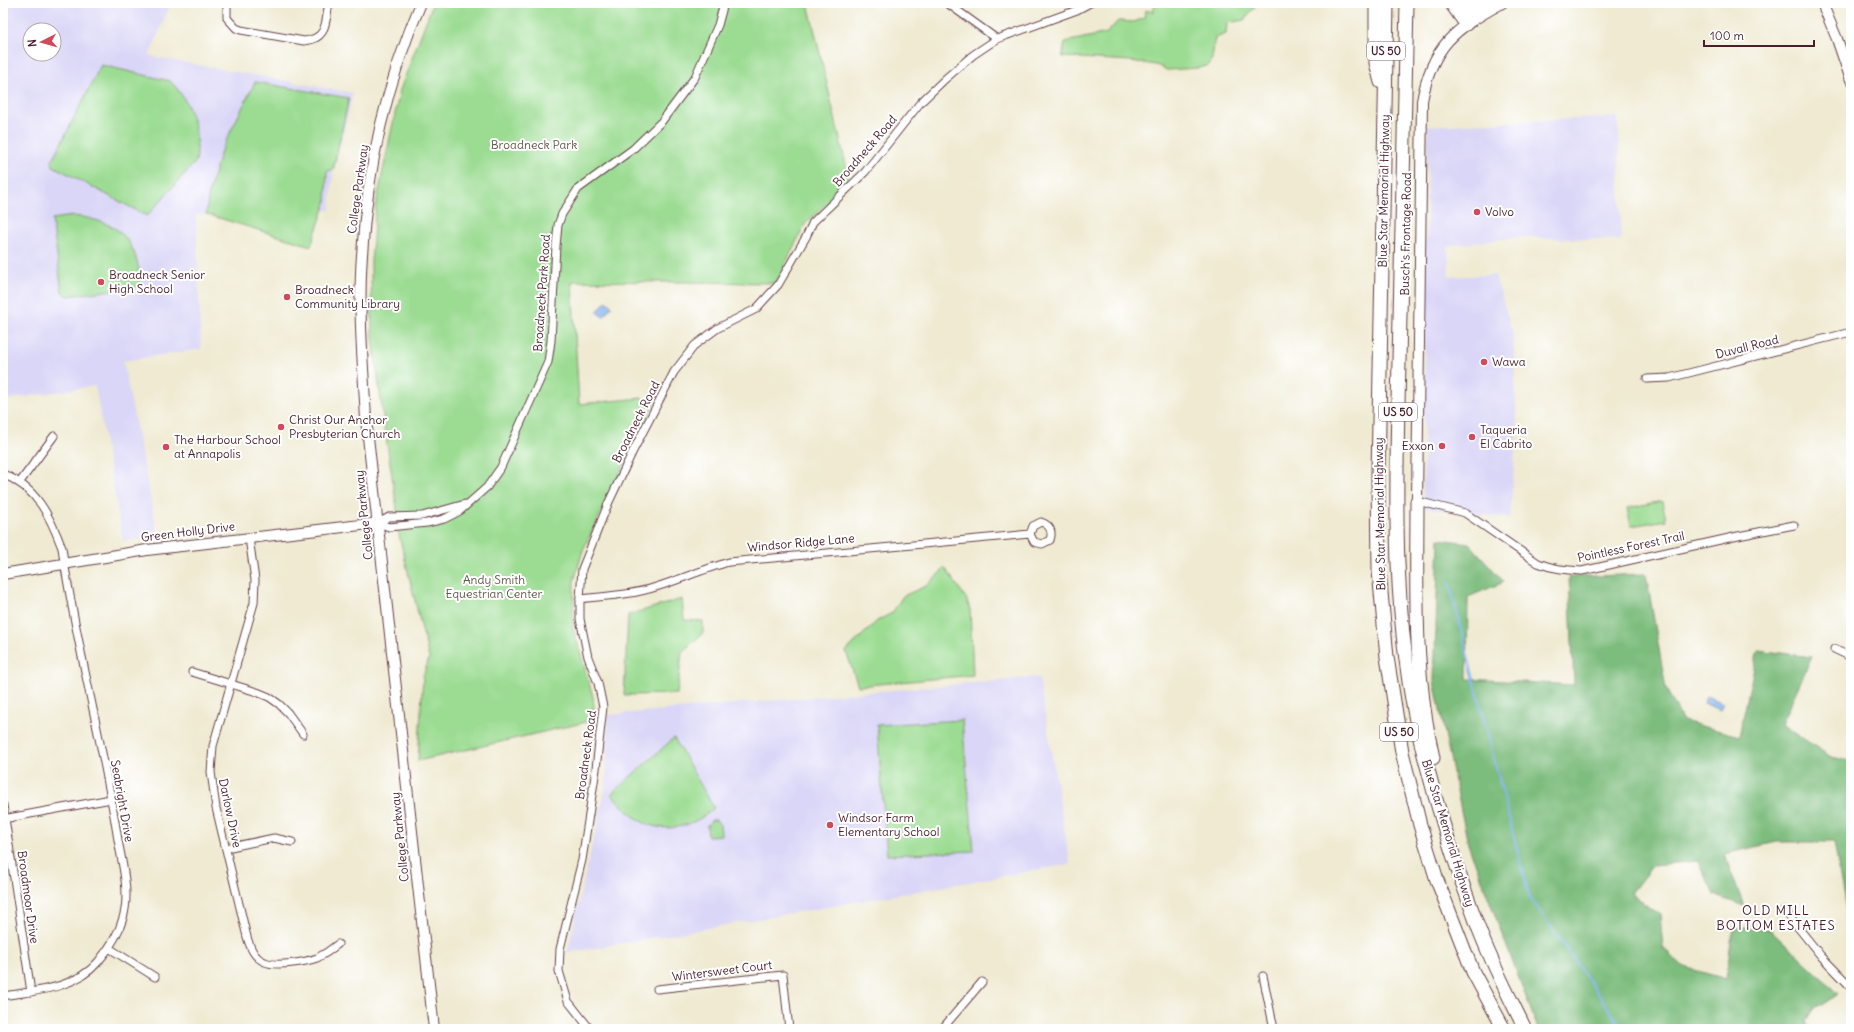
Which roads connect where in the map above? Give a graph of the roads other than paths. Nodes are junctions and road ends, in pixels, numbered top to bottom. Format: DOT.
graph roads {
  1 [pos="227,3"];
  2 [pos="329,3"];
  3 [pos="421,3"];
  4 [pos="724,3"];
  5 [pos="946,3"];
  6 [pos="1090,3"];
  7 [pos="1376,3"];
  8 [pos="1387,3"];
  9 [pos="1407,3"];
  10 [pos="1494,3"];
  11 [pos="1502,3"];
  12 [pos="1822,3"];
  13 [pos="1454,7"];
  14 [pos="1466,24"];
  15 [pos="997,39"];
  16 [pos="1851,80"];
  17 [pos="1385,100"];
  18 [pos="1851,332"];
  19 [pos="1647,379"];
  20 [pos="54,436"];
  21 [pos="3,474"];
  22 [pos="20,482"];
  23 [pos="1417,501"];
  24 [pos="378,524"];
  25 [pos="1794,525"];
  26 [pos="1030,534"];
  27 [pos="249,538"];
  28 [pos="64,564"];
  29 [pos="3,574"];
  30 [pos="580,599"];
  31 [pos="1834,649"];
  32 [pos="1851,657"];
  33 [pos="192,672"];
  34 [pos="231,685"];
  35 [pos="303,734"];
  36 [pos="111,799"];
  37 [pos="3,805"];
  38 [pos="1442,817"];
  39 [pos="4,818"];
  40 [pos="292,842"];
  41 [pos="226,848"];
  42 [pos="1784,910"];
  43 [pos="338,944"];
  44 [pos="109,948"];
  45 [pos="1263,976"];
  46 [pos="155,977"];
  47 [pos="982,982"];
  48 [pos="1851,988"];
  49 [pos="657,989"];
  50 [pos="31,992"];
  51 [pos="3,996"];
  52 [pos="434,1029"];
  53 [pos="590,1029"];
  54 [pos="789,1029"];
  55 [pos="942,1029"];
  56 [pos="1274,1029"];
  57 [pos="1504,1029"];
  58 [pos="1525,1029"];
  1 -- 2 [label="street"];
  3 -- 24 [label="main road, College Parkway"];
  4 -- 24 [label="street, Broadneck Park Road"];
  5 -- 15 [label="street"];
  6 -- 15 [label="street, Broadneck Road"];
  7 -- 17 [label="highway"];
  8 -- 17 [label="highway, Blue Star Memorial Highway / US 50"];
  9 -- 38 [label="highway, Blue Star Memorial Highway / US 50"];
  10 -- 13 [label="highway"];
  11 -- 14 [label="main road, Busch's Frontage Road"];
  12 -- 16 [label="main road"];
  13 -- 14 [label="highway"];
  14 -- 23 [label="main road, Busch's Frontage Road"];
  15 -- 30 [label="street, Broadneck Road"];
  17 -- 57 [label="highway, Blue Star Memorial Highway / US 50"];
  18 -- 19 [label="street, Duvall Road"];
  20 -- 22 [label="street"];
  21 -- 22 [label="street, Seabright Drive"];
  22 -- 28 [label="street, Seabright Drive"];
  23 -- 25 [label="street, Pointless Forest Trail"];
  23 -- 38 [label="highway"];
  24 -- 27 [label="main road, Green Holly Drive"];
  24 -- 52 [label="main road, College Parkway"];
  26 -- 30 [label="street, Windsor Ridge Lane"];
  27 -- 28 [label="main road, Green Holly Drive"];
  27 -- 34 [label="street, Darlow Drive"];
  28 -- 29 [label="main road, Green Holly Drive"];
  28 -- 36 [label="street, Seabright Drive"];
  30 -- 53 [label="street, Broadneck Road"];
  31 -- 32 [label="street"];
  33 -- 34 [label="street"];
  34 -- 35 [label="street"];
  34 -- 41 [label="street, Darlow Drive"];
  36 -- 39 [label="street"];
  36 -- 44 [label="street, Seabright Drive"];
  37 -- 39 [label="street, Broadmoor Drive"];
  38 -- 58 [label="highway, Blue Star Memorial Highway / US 50"];
  39 -- 50 [label="street, Broadmoor Drive"];
  40 -- 41 [label="street"];
  41 -- 43 [label="street, Darlow Drive"];
  42 -- 48 [label="street"];
  44 -- 46 [label="street"];
  44 -- 50 [label="street, Seabright Drive"];
  45 -- 56 [label="street"];
  47 -- 55 [label="street"];
  49 -- 54 [label="street, Wintersweet Court"];
  50 -- 51 [label="street, Seabright Drive"];
}
